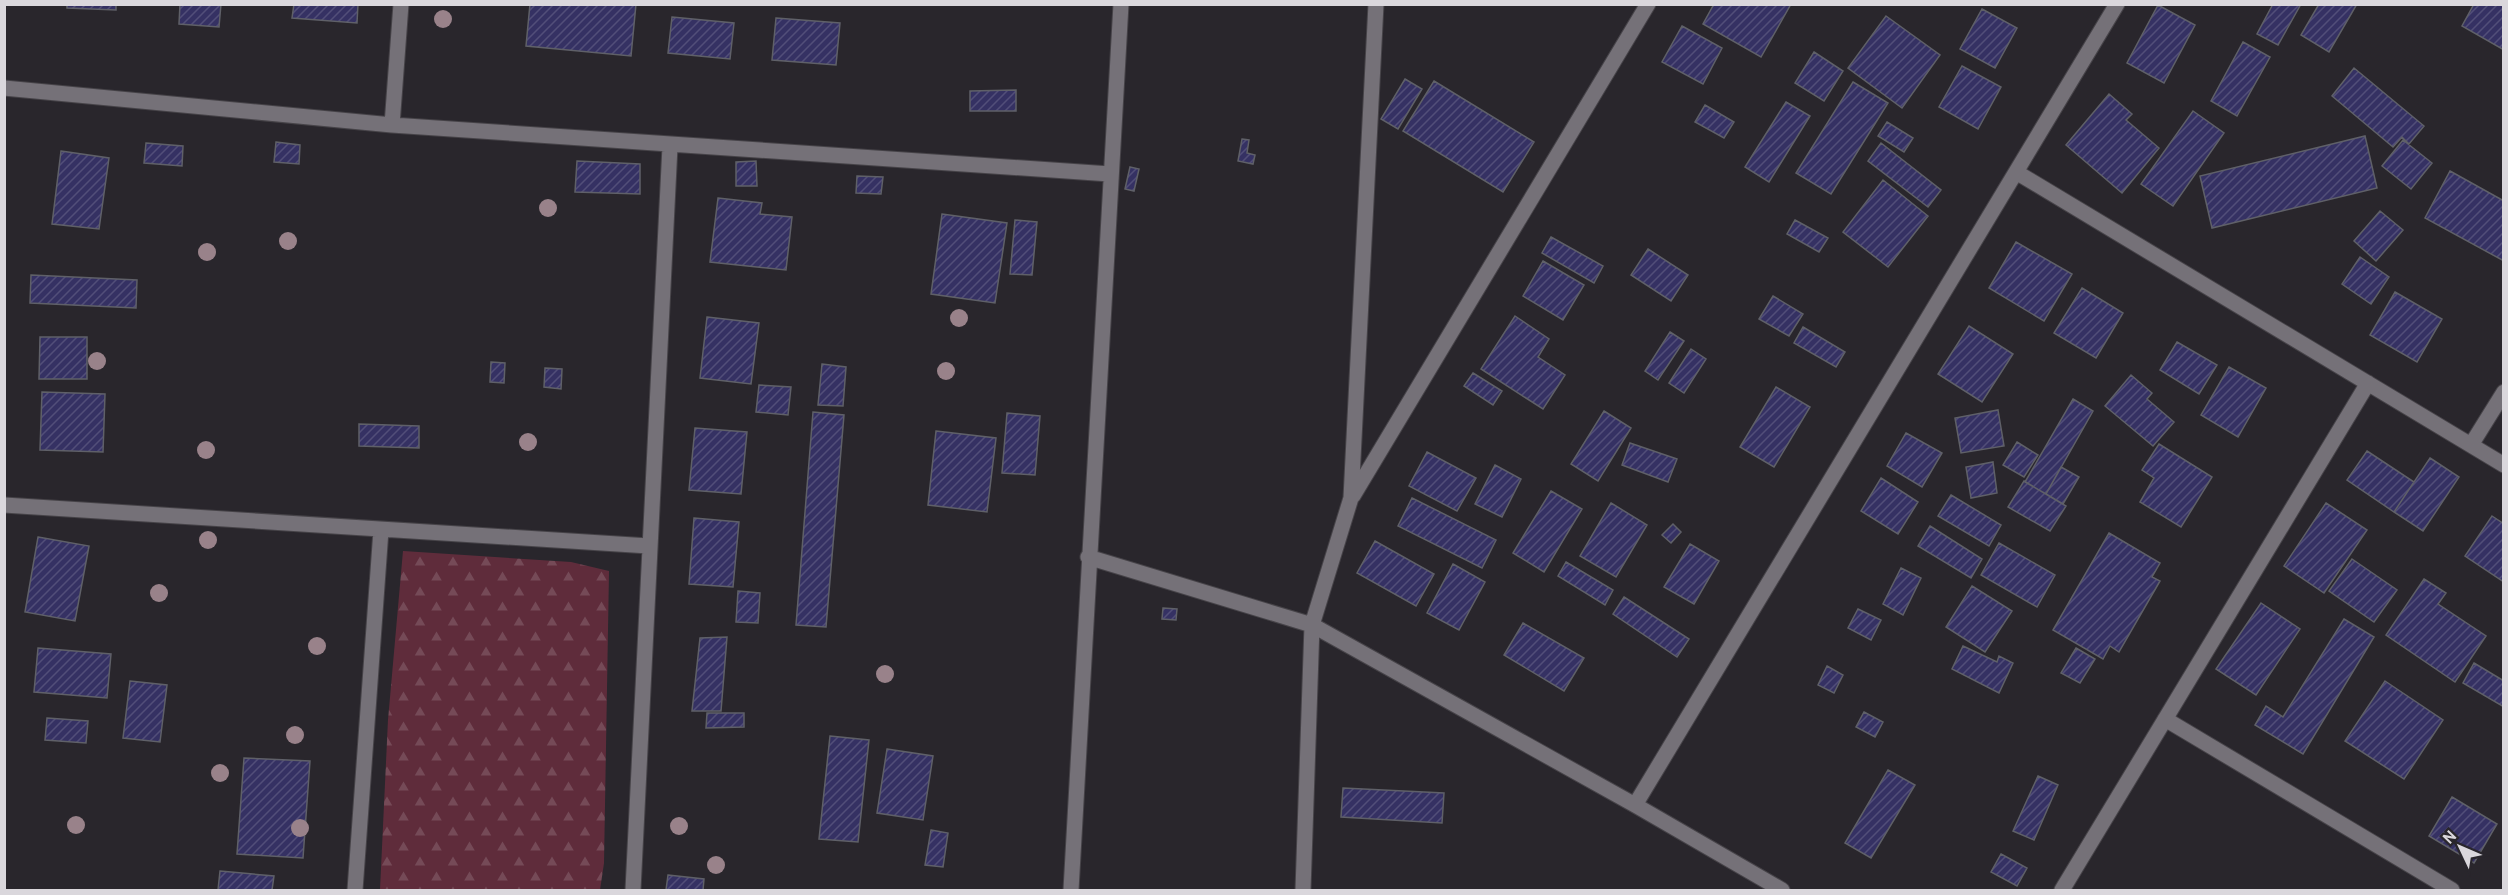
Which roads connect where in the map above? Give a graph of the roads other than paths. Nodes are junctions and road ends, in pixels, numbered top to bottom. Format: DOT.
graph roads {
  1 [pos="401,4"];
  2 [pos="1121,4"];
  3 [pos="1376,4"];
  4 [pos="1648,4"];
  5 [pos="2117,4"];
  6 [pos="4,88"];
  7 [pos="392,125"];
  8 [pos="670,146"];
  9 [pos="2016,172"];
  10 [pos="1110,174"];
  11 [pos="2368,383"];
  12 [pos="2504,392"];
  13 [pos="2471,445"];
  14 [pos="2504,465"];
  15 [pos="1351,498"];
  16 [pos="4,506"];
  17 [pos="381,530"];
  18 [pos="649,546"];
  19 [pos="1088,557"];
  20 [pos="1312,625"];
  21 [pos="2165,719"];
  22 [pos="1635,805"];
  23 [pos="356,891"];
  24 [pos="633,891"];
  25 [pos="1071,891"];
  26 [pos="1303,891"];
  27 [pos="1782,891"];
  28 [pos="2062,891"];
  29 [pos="2452,891"];
  1 -- 7 [label="street"];
  2 -- 10 [label="street"];
  3 -- 15 [label="street"];
  4 -- 15 [label="street"];
  5 -- 9 [label="street"];
  6 -- 7 [label="street"];
  7 -- 8 [label="street"];
  8 -- 10 [label="street"];
  8 -- 18 [label="street"];
  9 -- 11 [label="street"];
  9 -- 22 [label="street"];
  10 -- 19 [label="street"];
  11 -- 13 [label="street"];
  11 -- 21 [label="street"];
  12 -- 13 [label="street"];
  13 -- 14 [label="street"];
  15 -- 20 [label="street"];
  16 -- 17 [label="street"];
  17 -- 18 [label="street"];
  17 -- 23 [label="street"];
  18 -- 24 [label="street"];
  19 -- 20 [label="street"];
  19 -- 25 [label="street"];
  20 -- 22 [label="street"];
  20 -- 26 [label="street"];
  21 -- 28 [label="street"];
  21 -- 29 [label="street"];
  22 -- 27 [label="street"];
}
